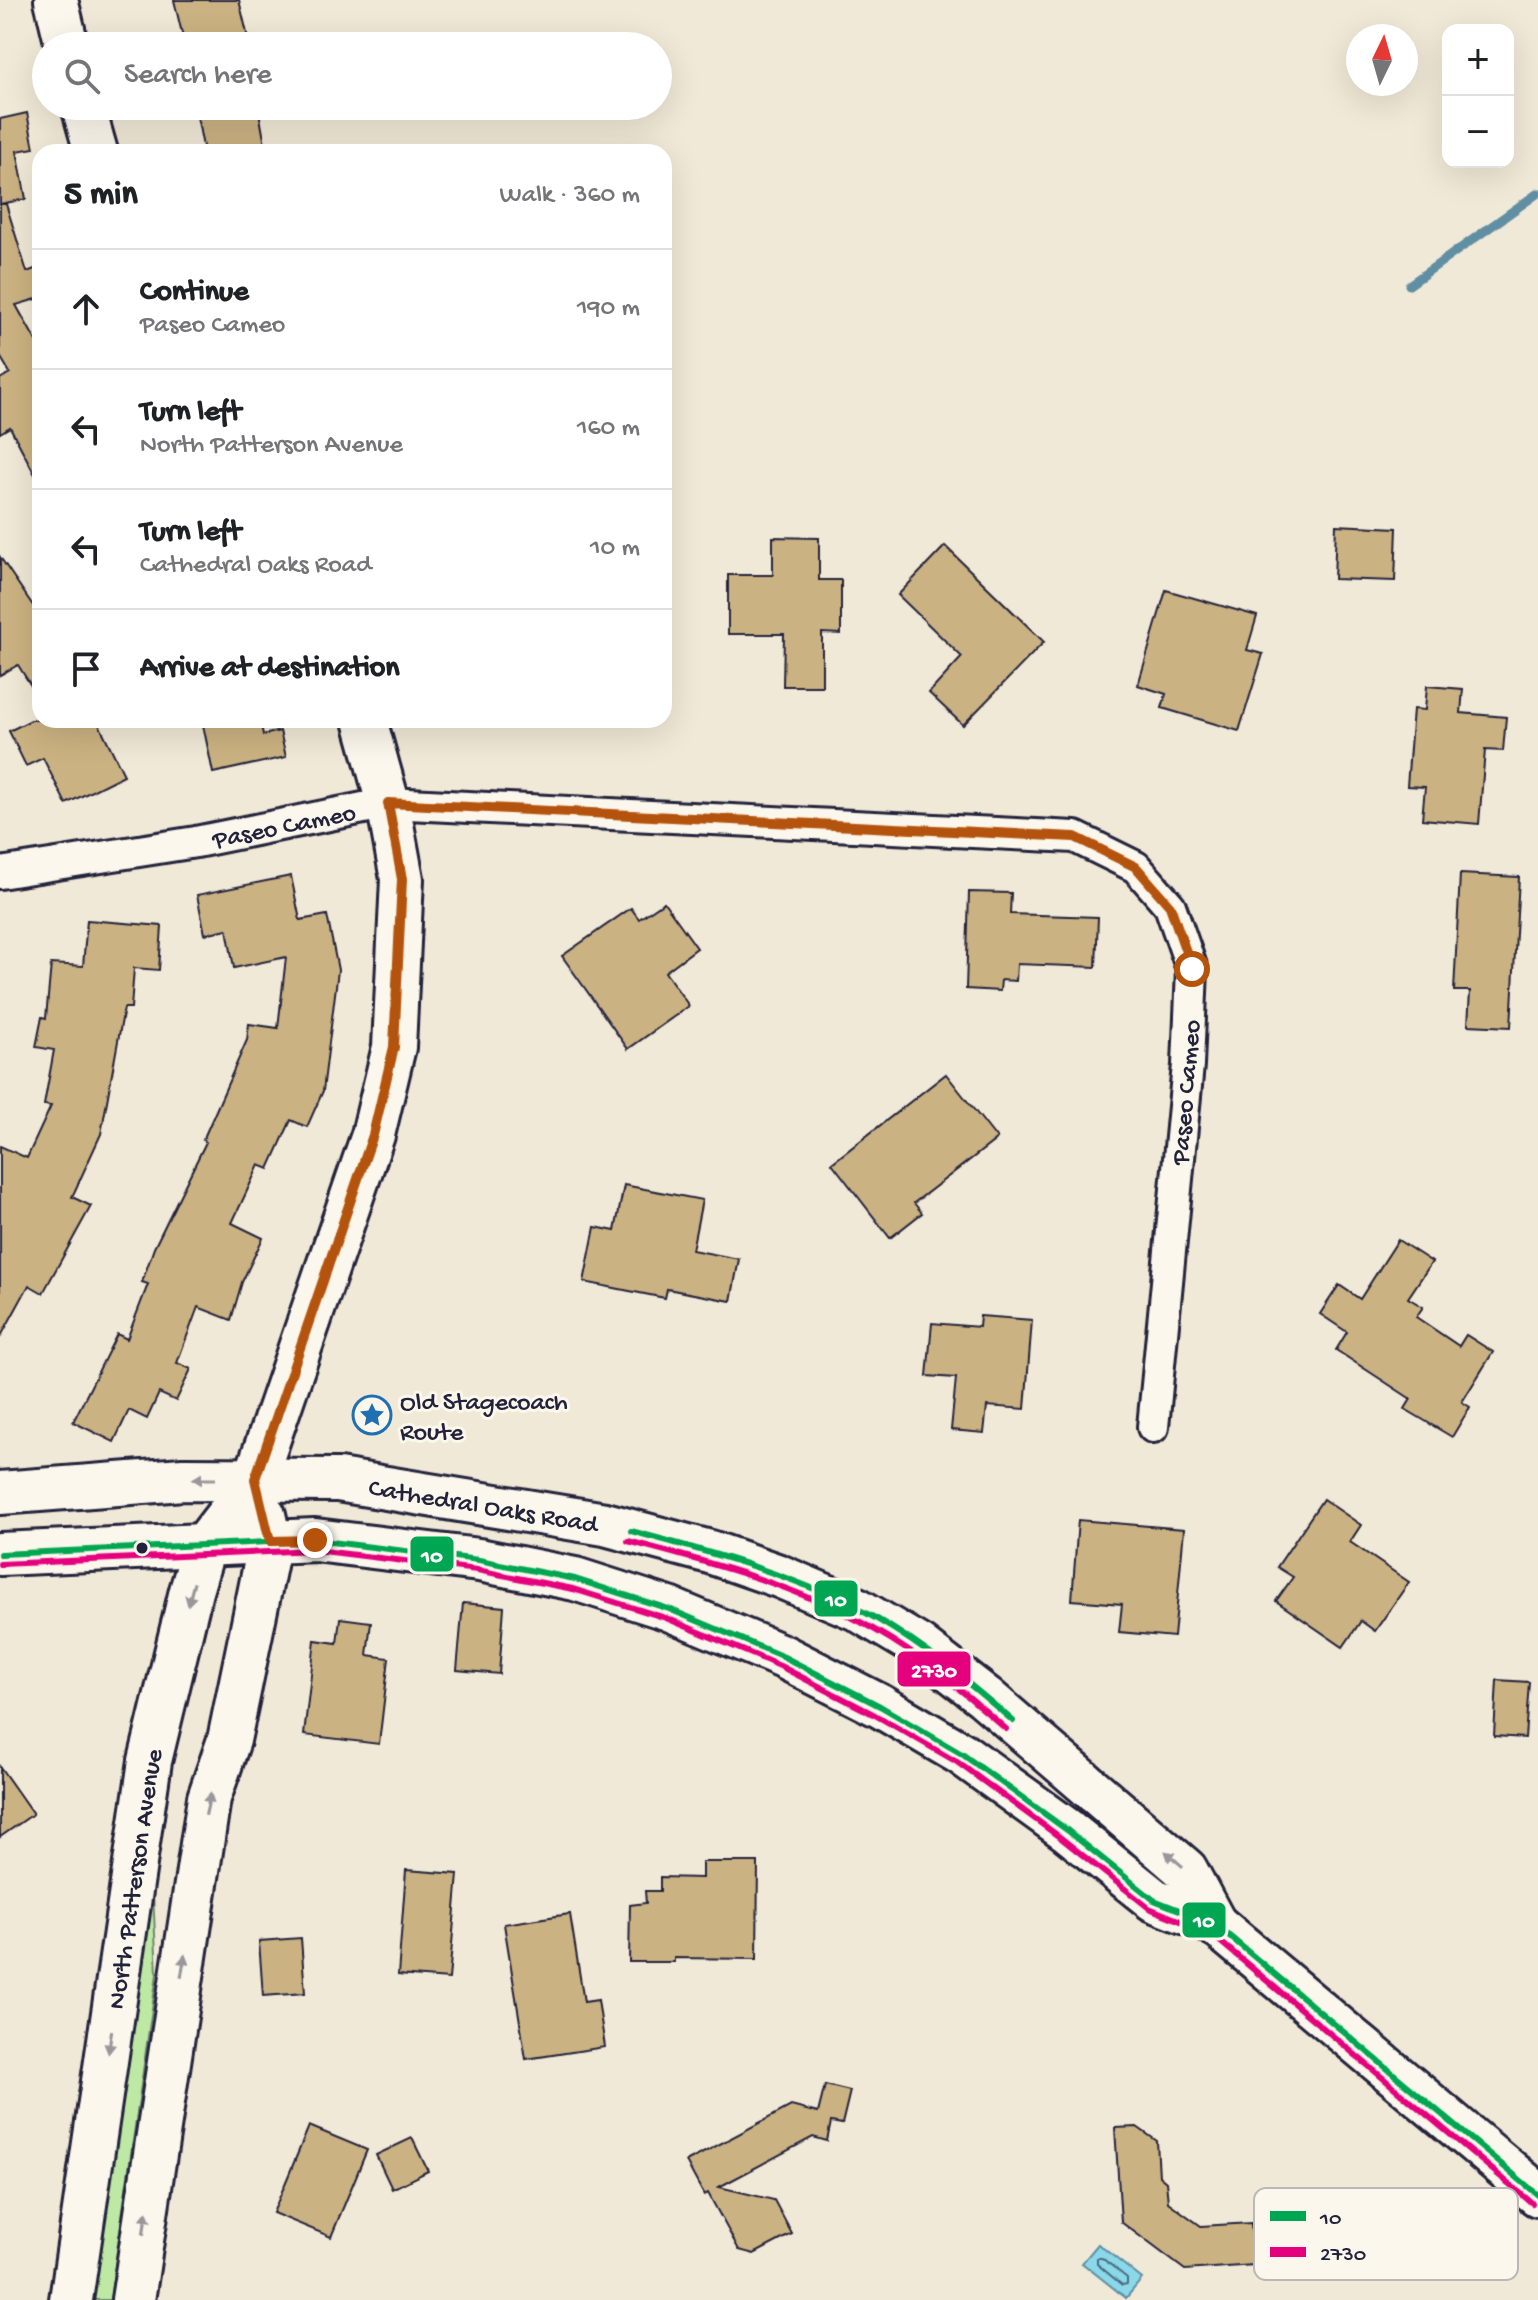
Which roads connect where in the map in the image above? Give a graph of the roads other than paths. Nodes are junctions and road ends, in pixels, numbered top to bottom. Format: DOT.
graph roads {
  1 [pos="56,0"];
  2 [pos="64,32"];
  3 [pos="87,120"];
  4 [pos="94,144"];
  5 [pos="367,728"];
  6 [pos="388,803"];
  7 [pos="0,873"];
  8 [pos="1153,1427"];
  9 [pos="255,1479"];
  10 [pos="0,1493"];
  11 [pos="270,1541"];
  12 [pos="205,1544"];
  13 [pos="0,1554"];
  14 [pos="1215,1924"];
  15 [pos="1538,2195"];
  16 [pos="71,2300"];
  17 [pos="133,2300"];
  1 -- 2 [label="main road"];
  3 -- 4 [label="main road"];
  5 -- 6 [label="main road, North Patterson Avenue"];
  6 -- 7 [label="street, Paseo Cameo"];
  6 -- 8 [label="street, Paseo Cameo"];
  6 -- 9 [label="main road, North Patterson Avenue"];
  9 -- 10 [label="main road, Cathedral Oaks Road, one-way"];
  9 -- 11 [label="main road"];
  9 -- 12 [label="main road, North Patterson Avenue"];
  14 -- 9 [label="main road, Cathedral Oaks Road, one-way"];
  11 -- 12 [label="main road, Cathedral Oaks Road"];
  11 -- 14 [label="main road, Cathedral Oaks Road"];
  17 -- 11 [label="main road, one-way"];
  12 -- 13 [label="main road, Cathedral Oaks Road"];
  12 -- 16 [label="main road, North Patterson Avenue, one-way"];
  14 -- 15 [label="main road, Cathedral Oaks Road"];
}
